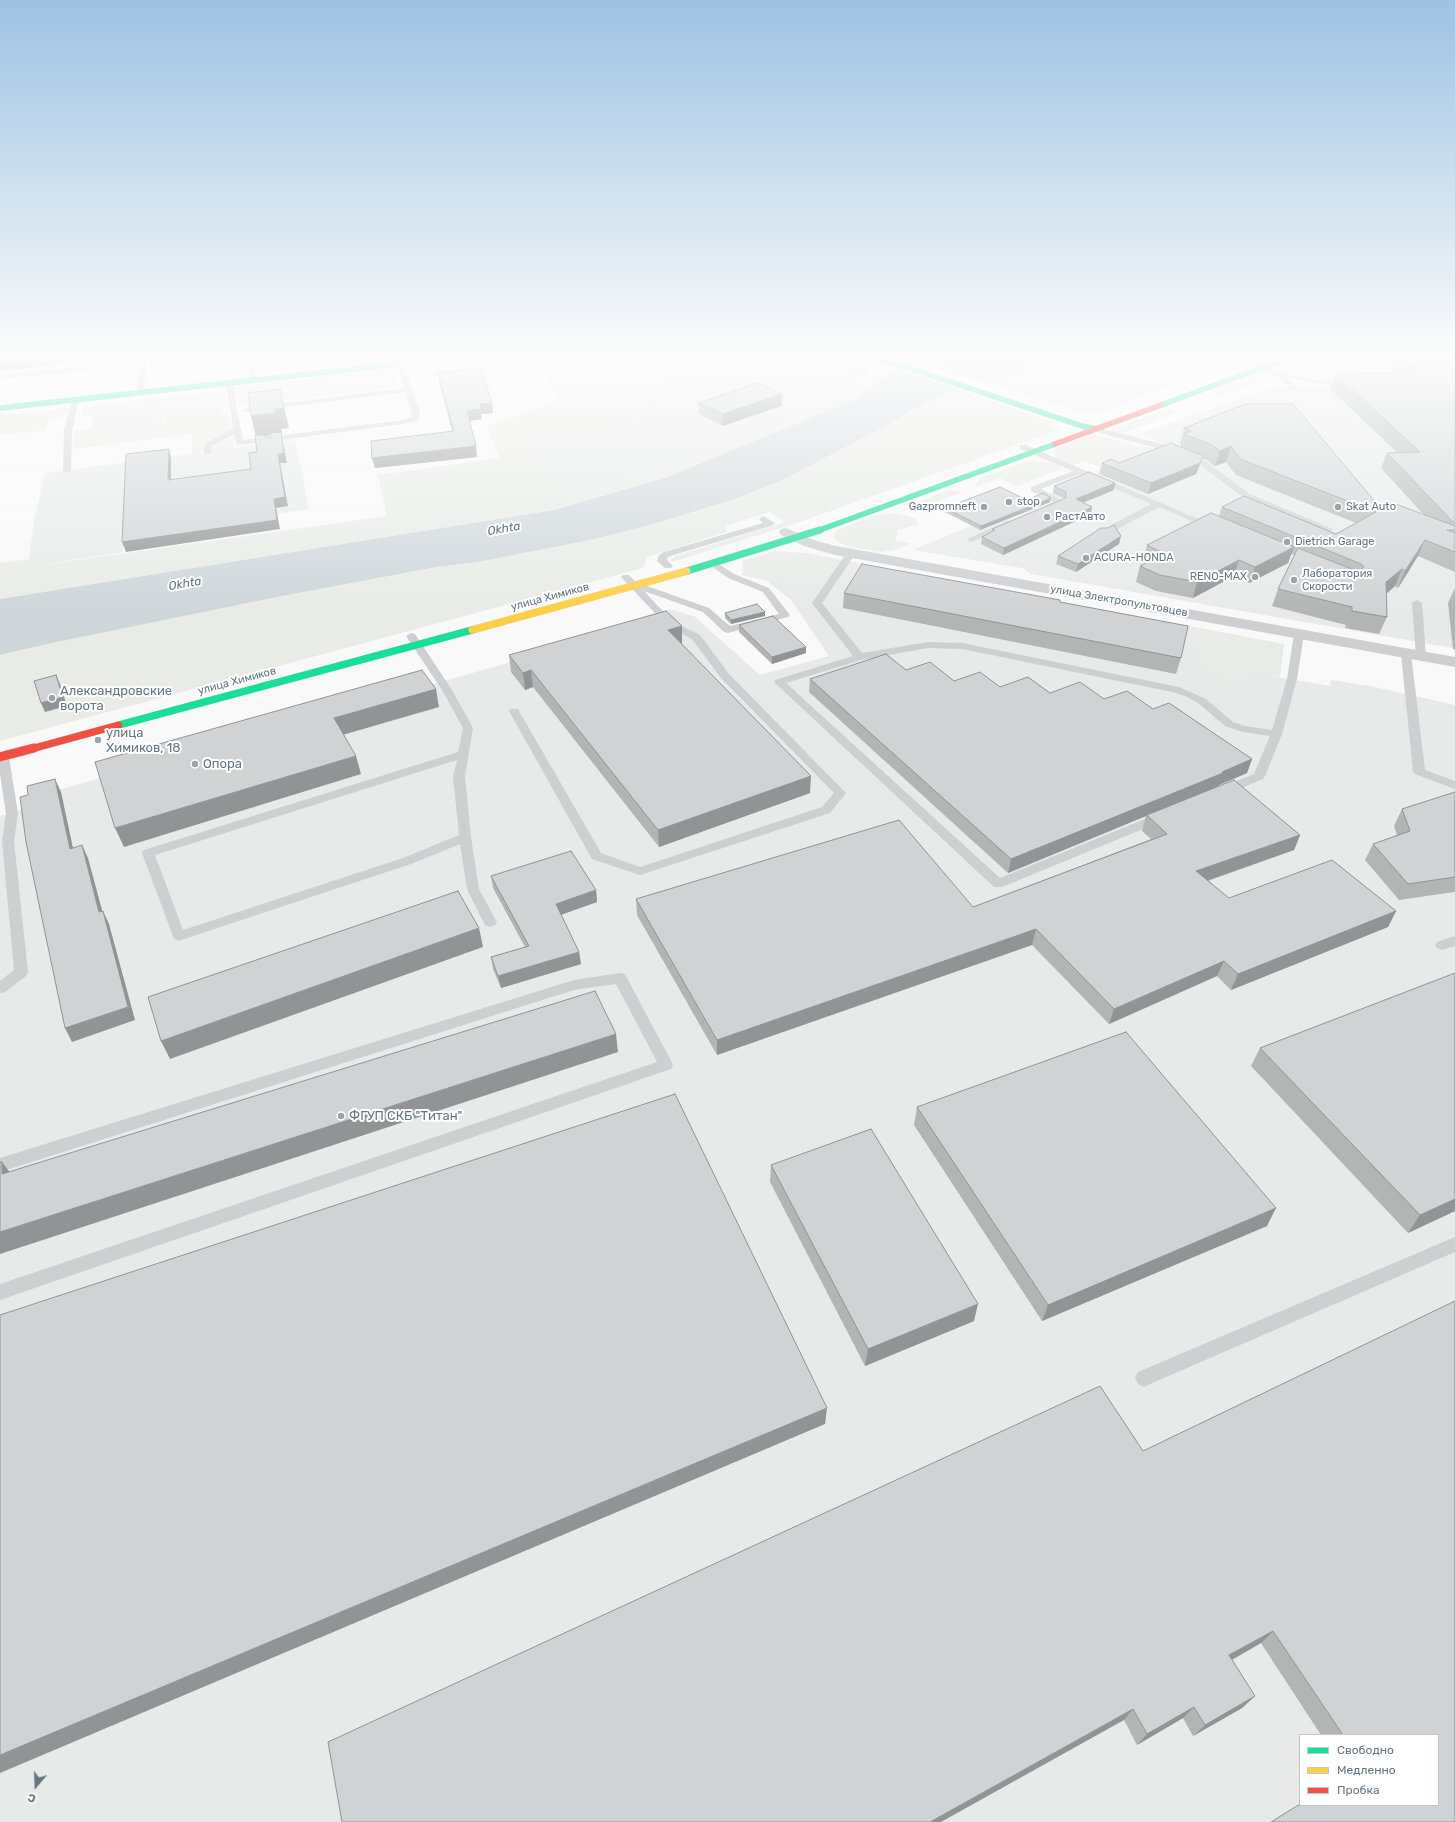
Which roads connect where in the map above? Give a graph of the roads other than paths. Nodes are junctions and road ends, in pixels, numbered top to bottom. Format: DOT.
graph roads {
  1 [pos="68,444"];
  2 [pos="211,444"];
  3 [pos="1031,444"];
  4 [pos="1052,444"];
  5 [pos="1151,444"];
  6 [pos="1023,447"];
  7 [pos="208,452"];
  8 [pos="1034,452"];
  9 [pos="67,470"];
  10 [pos="1080,471"];
  11 [pos="1158,504"];
  12 [pos="1041,510"];
  13 [pos="845,511"];
  14 [pos="763,519"];
  15 [pos="1013,522"];
  16 [pos="808,524"];
  17 [pos="1329,529"];
  18 [pos="1222,531"];
  19 [pos="1104,532"];
  20 [pos="792,535"];
  21 [pos="971,539"];
  22 [pos="851,552"];
  23 [pos="676,564"];
  24 [pos="714,564"];
  25 [pos="654,570"];
  26 [pos="640,573"];
  27 [pos="622,578"];
  28 [pos="635,586"];
  29 [pos="1417,603"];
  30 [pos="1298,634"];
  31 [pos="411,636"];
  32 [pos="417,645"];
  33 [pos="1413,655"];
  34 [pos="859,657"];
  35 [pos="1455,662"];
  36 [pos="514,711"];
  37 [pos="1276,734"];
  38 [pos="463,754"];
  39 [pos="1,757"];
  40 [pos="1455,785"];
  41 [pos="1215,794"];
  42 [pos="1172,812"];
  43 [pos="465,837"];
  44 [pos="490,922"];
  45 [pos="1455,941"];
  46 [pos="1442,945"];
  47 [pos="0,988"];
  48 [pos="0,1165"];
  49 [pos="1455,1244"];
  50 [pos="0,1292"];
  51 [pos="1144,1378"];
  1 -- 9 [label="lane"];
  2 -- 7 [label="lane"];
  3 -- 6 [label="street"];
  4 -- 8 [label="street, улица Химиков"];
  5 -- 17 [label="lane"];
  6 -- 8 [label="lane"];
  6 -- 13 [label="street"];
  8 -- 10 [label="lane"];
  8 -- 20 [label="street, улица Химиков"];
  10 -- 11 [label="lane"];
  10 -- 12 [label="lane"];
  11 -- 18 [label="lane"];
  11 -- 19 [label="lane"];
  14 -- 23 [label="lane"];
  15 -- 21 [label="lane"];
  16 -- 20 [label="street, улица Химиков"];
  20 -- 22 [label="street, улица Электропультовцев"];
  20 -- 23 [label="street, улица Химиков"];
  20 -- 24 [label="street, улица Химиков"];
  22 -- 30 [label="street, улица Электропультовцев"];
  22 -- 34 [label="lane"];
  23 -- 25 [label="street, улица Химиков"];
  24 -- 28 [label="street, улица Химиков"];
  24 -- 28 [label="lane"];
  26 -- 27 [label="street"];
  27 -- 28 [label="lane"];
  28 -- 32 [label="street, улица Химиков"];
  28 -- 36 [label="lane"];
  29 -- 33 [label="lane"];
  30 -- 33 [label="street, улица Электропультовцев"];
  30 -- 37 [label="lane"];
  31 -- 32 [label="lane"];
  32 -- 38 [label="lane"];
  32 -- 39 [label="street, улица Химиков"];
  33 -- 35 [label="street, улица Электропультовцев"];
  33 -- 40 [label="lane"];
  34 -- 37 [label="lane"];
  34 -- 42 [label="lane"];
  37 -- 41 [label="lane"];
  38 -- 43 [label="lane"];
  38 -- 43 [label="lane"];
  39 -- 47 [label="lane"];
  43 -- 44 [label="lane"];
  45 -- 46 [label="lane"];
  48 -- 50 [label="lane"];
  49 -- 51 [label="lane"];
}
